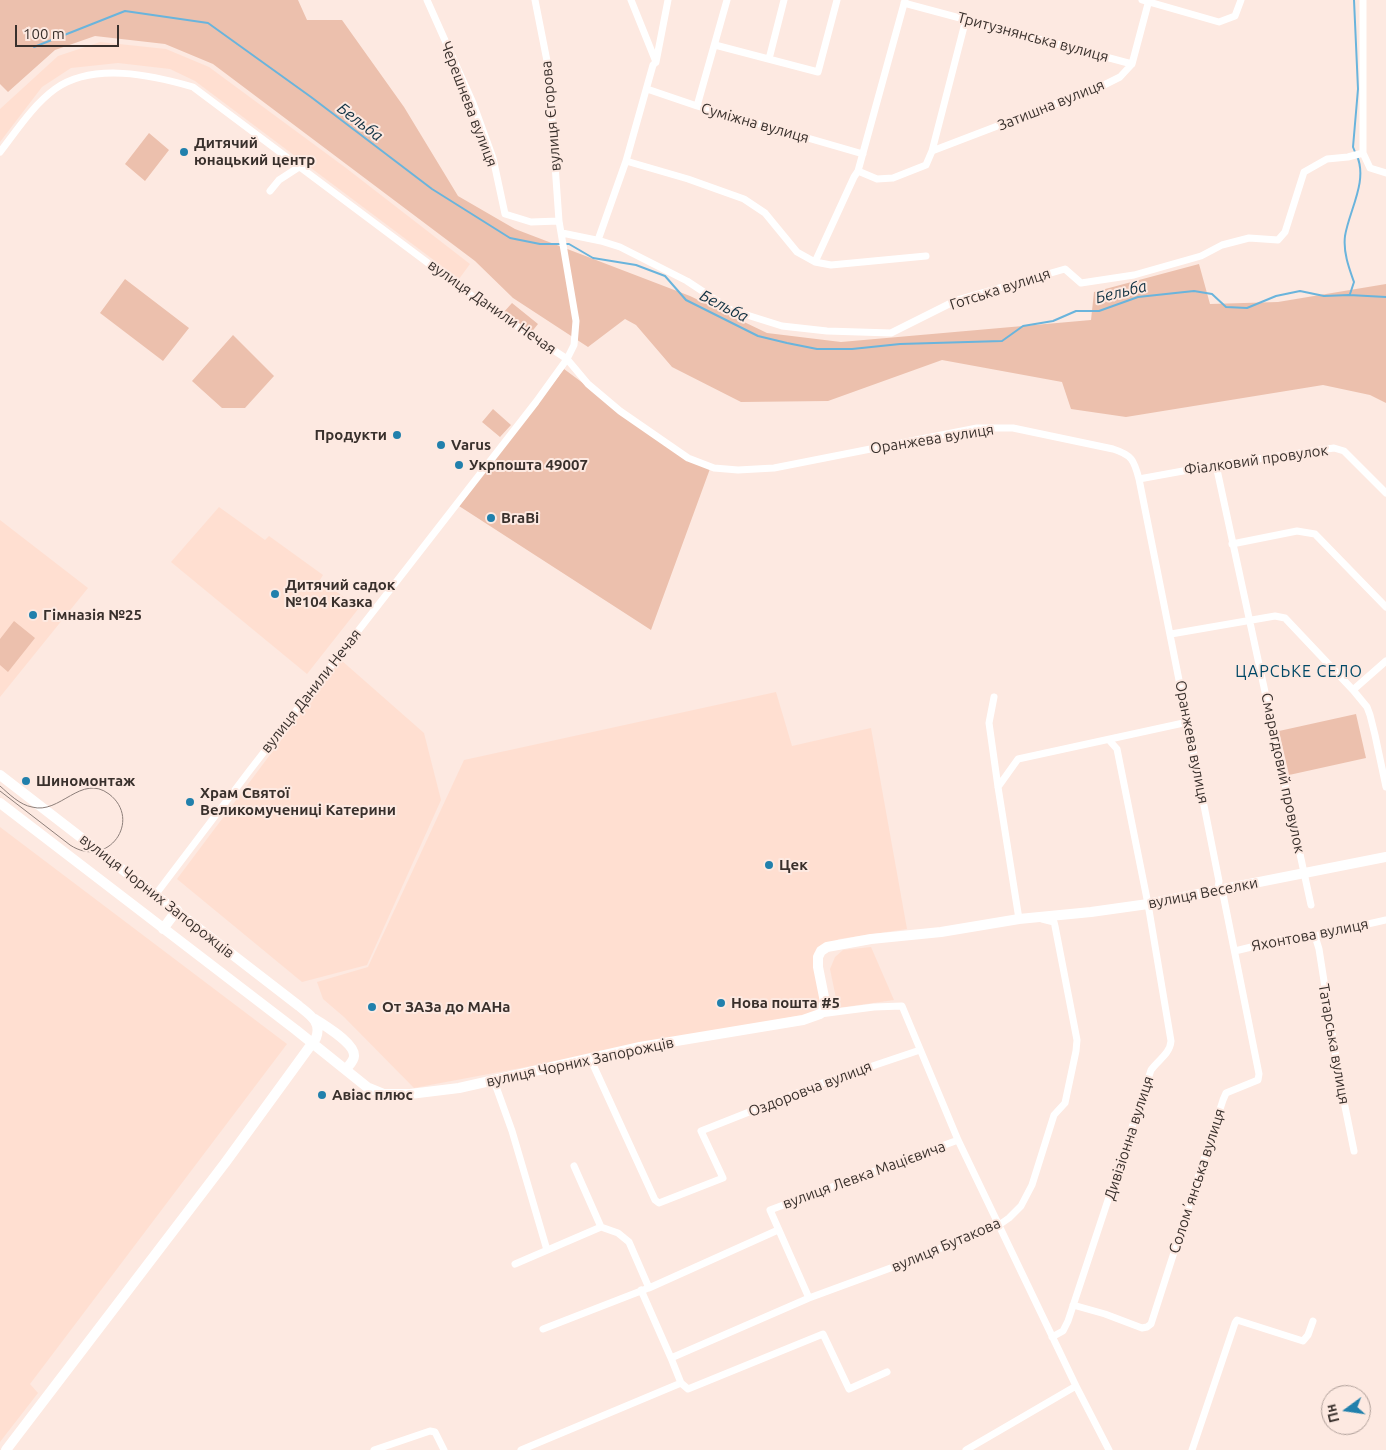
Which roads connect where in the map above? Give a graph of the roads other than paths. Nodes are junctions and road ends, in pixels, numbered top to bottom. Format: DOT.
graph roads {
  1 [pos="427,0"];
  2 [pos="534,0"];
  3 [pos="630,0"];
  4 [pos="668,0"];
  5 [pos="727,0"];
  6 [pos="784,0"];
  7 [pos="837,0"];
  8 [pos="1241,0"];
  9 [pos="1363,0"];
  10 [pos="905,1"];
  11 [pos="1147,1"];
  12 [pos="966,19"];
  13 [pos="715,45"];
  14 [pos="769,59"];
  15 [pos="656,62"];
  16 [pos="1132,64"];
  17 [pos="647,89"];
  18 [pos="697,106"];
  19 [pos="932,151"];
  20 [pos="0,152"];
  21 [pos="863,154"];
  22 [pos="1361,154"];
  23 [pos="626,161"];
  24 [pos="299,167"];
  25 [pos="858,171"];
  26 [pos="1386,173"];
  27 [pos="270,191"];
  28 [pos="559,221"];
  29 [pos="563,236"];
  30 [pos="598,240"];
  31 [pos="926,256"];
  32 [pos="815,262"];
  33 [pos="567,360"];
  34 [pos="1216,465"];
  35 [pos="1139,478"];
  36 [pos="1386,493"];
  37 [pos="1232,544"];
  38 [pos="1386,607"];
  39 [pos="1250,621"];
  40 [pos="1171,634"];
  41 [pos="1386,660"];
  42 [pos="1353,690"];
  43 [pos="994,697"];
  44 [pos="1188,722"];
  45 [pos="1110,740"];
  46 [pos="0,774"];
  47 [pos="998,787"];
  48 [pos="1386,787"];
  49 [pos="0,803"];
  50 [pos="1386,857"];
  51 [pos="1305,874"];
  52 [pos="1220,889"];
  53 [pos="156,894"];
  54 [pos="1148,904"];
  55 [pos="1311,905"];
  56 [pos="177,910"];
  57 [pos="1037,918"];
  58 [pos="1019,919"];
  59 [pos="1386,920"];
  60 [pos="163,929"];
  61 [pos="1315,936"];
  62 [pos="1235,951"];
  63 [pos="820,1014"];
  64 [pos="314,1018"];
  65 [pos="312,1044"];
  66 [pos="920,1050"];
  67 [pos="590,1058"];
  68 [pos="346,1069"];
  69 [pos="494,1081"];
  70 [pos="958,1140"];
  71 [pos="1354,1151"];
  72 [pos="574,1166"];
  73 [pos="999,1225"];
  74 [pos="601,1227"];
  75 [pos="778,1230"];
  76 [pos="547,1250"];
  77 [pos="515,1264"];
  78 [pos="645,1289"];
  79 [pos="808,1298"];
  80 [pos="1073,1305"];
  81 [pos="1313,1321"];
  82 [pos="543,1329"];
  83 [pos="1052,1337"];
  84 [pos="671,1358"];
  85 [pos="887,1372"];
  86 [pos="681,1383"];
  87 [pos="1076,1386"];
  88 [pos="6,1450"];
  89 [pos="374,1450"];
  90 [pos="444,1450"];
  91 [pos="521,1450"];
  92 [pos="966,1450"];
  93 [pos="1109,1450"];
  94 [pos="1192,1450"];
  1 -- 28 [label="street, Черешнева вулиця"];
  2 -- 28 [label="street, вулиця Єгорова"];
  3 -- 15 [label="street"];
  4 -- 15 [label="street"];
  5 -- 13 [label="street"];
  6 -- 14 [label="street"];
  7 -- 14 [label="street"];
  8 -- 11 [label="street"];
  9 -- 22 [label="street"];
  10 -- 12 [label="street, Тритузнянська вулиця"];
  10 -- 21 [label="street"];
  11 -- 16 [label="street"];
  12 -- 16 [label="street, Тритузнянська вулиця"];
  12 -- 19 [label="street"];
  13 -- 14 [label="street"];
  13 -- 18 [label="street"];
  15 -- 17 [label="street"];
  16 -- 19 [label="street, Затишна вулиця"];
  17 -- 18 [label="street, Суміжна вулиця"];
  17 -- 23 [label="street"];
  18 -- 21 [label="street, Суміжна вулиця"];
  19 -- 25 [label="street"];
  20 -- 24 [label="street, вулиця Данили Нечая"];
  21 -- 25 [label="street"];
  22 -- 26 [label="street"];
  22 -- 30 [label="street, Готська вулиця"];
  23 -- 30 [label="street"];
  23 -- 32 [label="street"];
  24 -- 27 [label="street"];
  24 -- 33 [label="street, вулиця Данили Нечая"];
  25 -- 32 [label="street"];
  28 -- 29 [label="street, вулиця Єгорова"];
  29 -- 30 [label="street, Готська вулиця"];
  29 -- 33 [label="street, вулиця Єгорова"];
  31 -- 32 [label="street"];
  33 -- 35 [label="street, Оранжева вулиця"];
  33 -- 53 [label="street, вулиця Данили Нечая"];
  34 -- 35 [label="street, Фіалковий провулок"];
  34 -- 36 [label="street, Фіалковий провулок"];
  34 -- 37 [label="street, Смарагдовий провулок"];
  35 -- 40 [label="street, Оранжева вулиця"];
  37 -- 38 [label="street"];
  37 -- 39 [label="street, Смарагдовий провулок"];
  39 -- 40 [label="street"];
  39 -- 42 [label="street"];
  39 -- 51 [label="street, Смарагдовий провулок"];
  40 -- 44 [label="street, Оранжева вулиця"];
  41 -- 42 [label="street"];
  42 -- 48 [label="street"];
  43 -- 47 [label="street"];
  44 -- 45 [label="street"];
  44 -- 52 [label="street, Оранжева вулиця"];
  45 -- 47 [label="street"];
  45 -- 54 [label="street"];
  46 -- 53 [label="main road, вулиця Чорних Запорожців"];
  47 -- 58 [label="street"];
  49 -- 60 [label="main road, вулиця Чорних Запорожців"];
  50 -- 51 [label="main road, вулиця Веселки"];
  51 -- 52 [label="main road, вулиця Веселки"];
  51 -- 55 [label="street, Смарагдовий провулок"];
  52 -- 54 [label="main road, вулиця Веселки"];
  52 -- 62 [label="street, Соломʼянська вулиця"];
  53 -- 56 [label="main road, вулиця Чорних Запорожців"];
  54 -- 57 [label="main road, вулиця Веселки"];
  54 -- 80 [label="street, Дивізіонна вулиця"];
  56 -- 60 [label="main road"];
  56 -- 64 [label="main road, вулиця Чорних Запорожців"];
  57 -- 58 [label="main road, вулиця Веселки"];
  57 -- 73 [label="street, вулиця Бутакова"];
  58 -- 63 [label="main road"];
  59 -- 61 [label="street, Яхонтова вулиця"];
  60 -- 65 [label="main road, вулиця Чорних Запорожців"];
  61 -- 62 [label="street, Яхонтова вулиця"];
  61 -- 71 [label="street, Татарська вулиця"];
  62 -- 80 [label="street, Соломʼянська вулиця"];
  63 -- 66 [label="street, вулиця Чорних Запорожців"];
  63 -- 67 [label="main road, вулиця Чорних Запорожців"];
  64 -- 65 [label="main road"];
  64 -- 68 [label="main road, вулиця Чорних Запорожців"];
  65 -- 68 [label="main road, вулиця Чорних Запорожців"];
  65 -- 88 [label="main road"];
  66 -- 67 [label="street, Оздоровча вулиця"];
  66 -- 70 [label="street"];
  67 -- 69 [label="main road, вулиця Чорних Запорожців"];
  68 -- 69 [label="main road, вулиця Чорних Запорожців"];
  69 -- 76 [label="street"];
  70 -- 73 [label="street"];
  70 -- 75 [label="street, вулиця Левка Мацієвича"];
  72 -- 74 [label="street"];
  73 -- 79 [label="street, вулиця Бутакова"];
  73 -- 83 [label="street"];
  74 -- 76 [label="street"];
  74 -- 78 [label="street"];
  75 -- 78 [label="street, вулиця Левка Мацієвича"];
  75 -- 79 [label="street"];
  76 -- 77 [label="street"];
  78 -- 82 [label="street, вулиця Левка Мацієвича"];
  78 -- 84 [label="street"];
  79 -- 84 [label="street, вулиця Бутакова"];
  80 -- 83 [label="street, Дивізіонна вулиця"];
  81 -- 94 [label="street"];
  83 -- 87 [label="street"];
  84 -- 86 [label="street"];
  85 -- 86 [label="street"];
  86 -- 91 [label="street"];
  87 -- 92 [label="street"];
  87 -- 93 [label="street"];
  89 -- 90 [label="street"];
}
